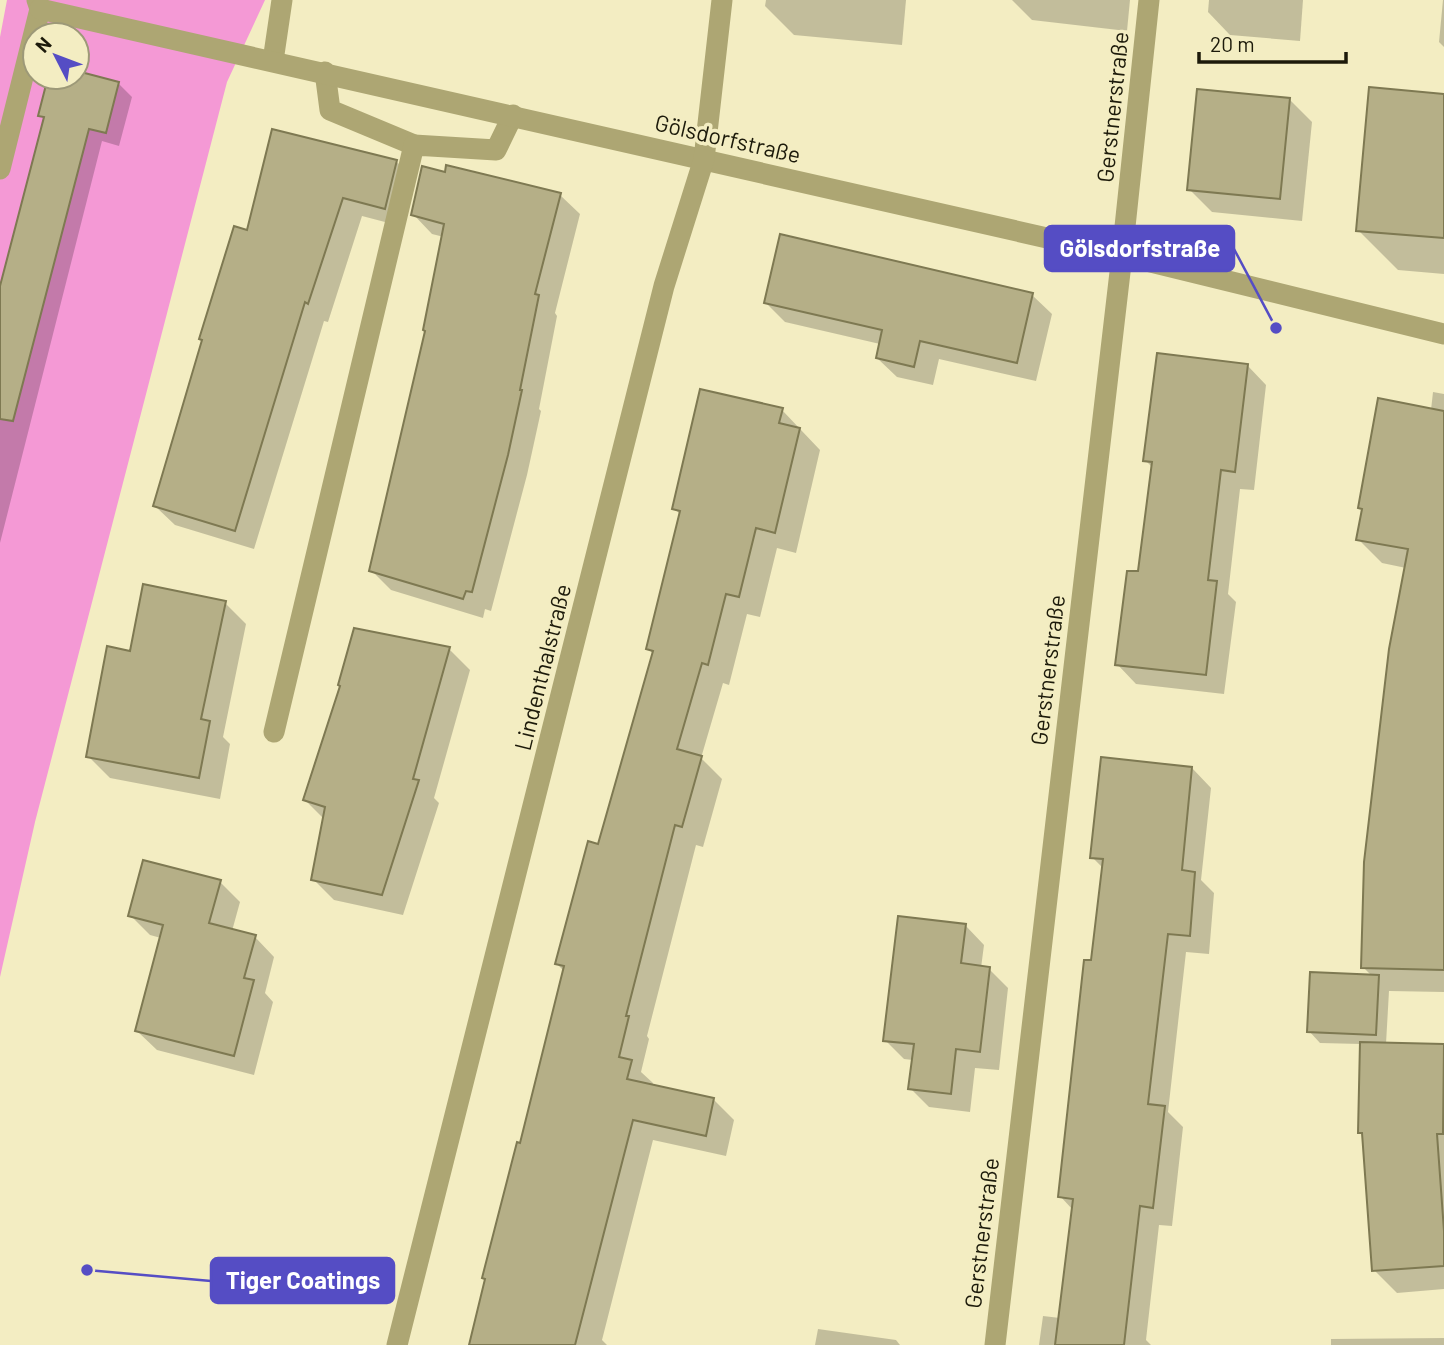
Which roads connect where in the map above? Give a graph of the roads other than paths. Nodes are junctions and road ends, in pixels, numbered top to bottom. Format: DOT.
graph roads {
  1 [pos="282,0"];
  2 [pos="722,0"];
  3 [pos="1149,0"];
  4 [pos="39,4"];
  5 [pos="273,61"];
  6 [pos="325,72"];
  7 [pos="513,115"];
  8 [pos="414,145"];
  9 [pos="704,159"];
  10 [pos="0,169"];
  11 [pos="1122,255"];
  12 [pos="1444,334"];
  13 [pos="274,732"];
  14 [pos="397,1345"];
  15 [pos="995,1345"];
  1 -- 5 [label="street"];
  2 -- 9 [label="street, Lindenthalstraße"];
  3 -- 11 [label="street, Gerstnerstraße"];
  4 -- 5 [label="street, Gölsdorfstraße"];
  4 -- 10 [label="street"];
  5 -- 6 [label="street, Gölsdorfstraße"];
  6 -- 7 [label="street, Gölsdorfstraße"];
  6 -- 8 [label="street"];
  7 -- 8 [label="street"];
  7 -- 9 [label="street, Gölsdorfstraße"];
  8 -- 13 [label="street"];
  9 -- 11 [label="street, Gölsdorfstraße"];
  9 -- 14 [label="street, Lindenthalstraße"];
  11 -- 12 [label="street, Gölsdorfstraße"];
  11 -- 15 [label="street, Gerstnerstraße"];
}
